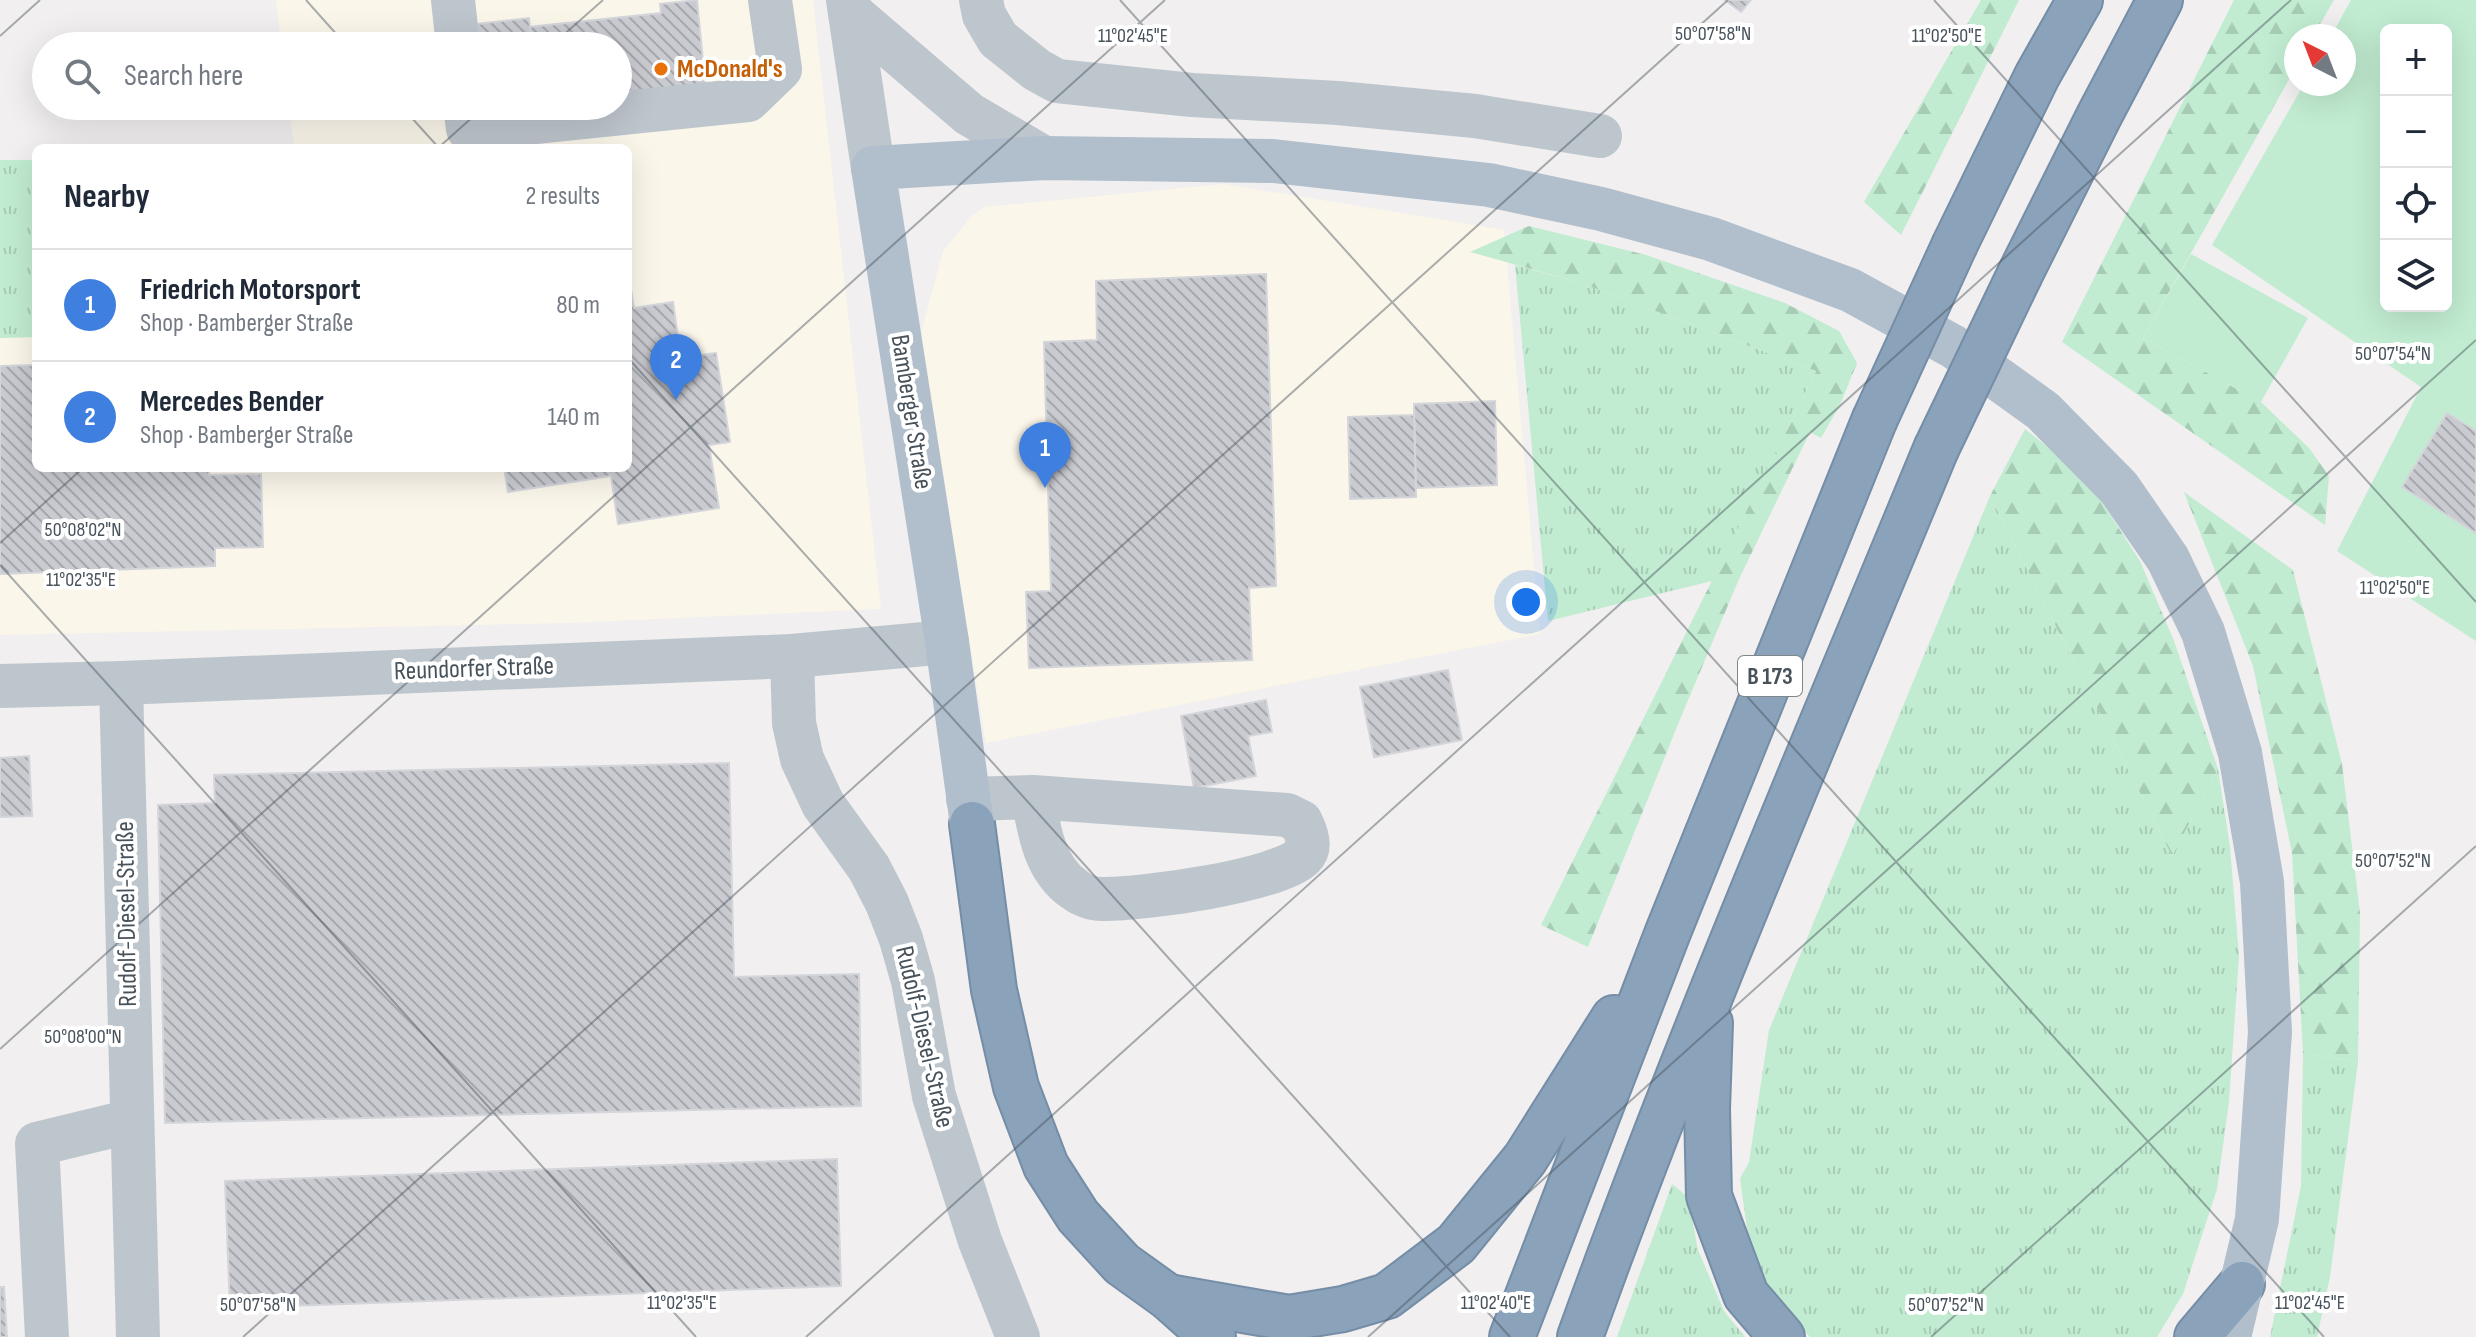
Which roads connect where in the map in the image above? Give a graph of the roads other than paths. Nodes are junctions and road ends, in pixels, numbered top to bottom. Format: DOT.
graph roads {
  1 [pos="453,0"];
  2 [pos="770,0"];
  3 [pos="981,0"];
  4 [pos="2080,0"];
  5 [pos="2160,0"];
  6 [pos="849,6"];
  7 [pos="456,32"];
  8 [pos="632,112"];
  9 [pos="467,120"];
  10 [pos="555,120"];
  11 [pos="1600,136"];
  12 [pos="1044,158"];
  13 [pos="873,168"];
  14 [pos="947,642"];
  15 [pos="792,656"];
  16 [pos="121,683"];
  17 [pos="0,686"];
  18 [pos="1033,797"];
  19 [pos="970,811"];
  20 [pos="1668,932"];
  21 [pos="1711,993"];
  22 [pos="132,1121"];
  23 [pos="18,1144"];
  24 [pos="2242,1284"];
  25 [pos="1168,1297"];
  26 [pos="47,1337"];
  27 [pos="138,1337"];
  28 [pos="1018,1337"];
  29 [pos="1213,1337"];
  30 [pos="1512,1337"];
  31 [pos="1580,1337"];
  32 [pos="1782,1337"];
  33 [pos="2197,1337"];
  34 [pos="2229,1337"];
  1 -- 7 [label="street"];
  2 -- 8 [label="street"];
  3 -- 11 [label="street"];
  4 -- 20 [label="highway, B 173, bridge"];
  5 -- 21 [label="highway, B 173, bridge"];
  6 -- 12 [label="street"];
  6 -- 13 [label="street, Bamberger Straße"];
  9 -- 10 [label="street"];
  12 -- 13 [label="main road"];
  12 -- 24 [label="main road"];
  13 -- 14 [label="main road, Bamberger Straße"];
  14 -- 15 [label="street, Reundorfer Straße"];
  14 -- 19 [label="main road, Bamberger Straße"];
  15 -- 16 [label="street, Reundorfer Straße"];
  15 -- 28 [label="street, Rudolf-Diesel-Straße"];
  16 -- 17 [label="street, Reundorfer Straße"];
  16 -- 22 [label="street, Rudolf-Diesel-Straße"];
  18 -- 18 [label="street"];
  18 -- 19 [label="street"];
  19 -- 25 [label="highway"];
  20 -- 25 [label="highway"];
  20 -- 30 [label="highway, B 173"];
  21 -- 31 [label="highway, B 173"];
  21 -- 32 [label="highway"];
  22 -- 23 [label="street"];
  22 -- 27 [label="street, Rudolf-Diesel-Straße"];
  23 -- 26 [label="street"];
  24 -- 33 [label="highway"];
  24 -- 34 [label="main road"];
  25 -- 29 [label="highway"];
}
